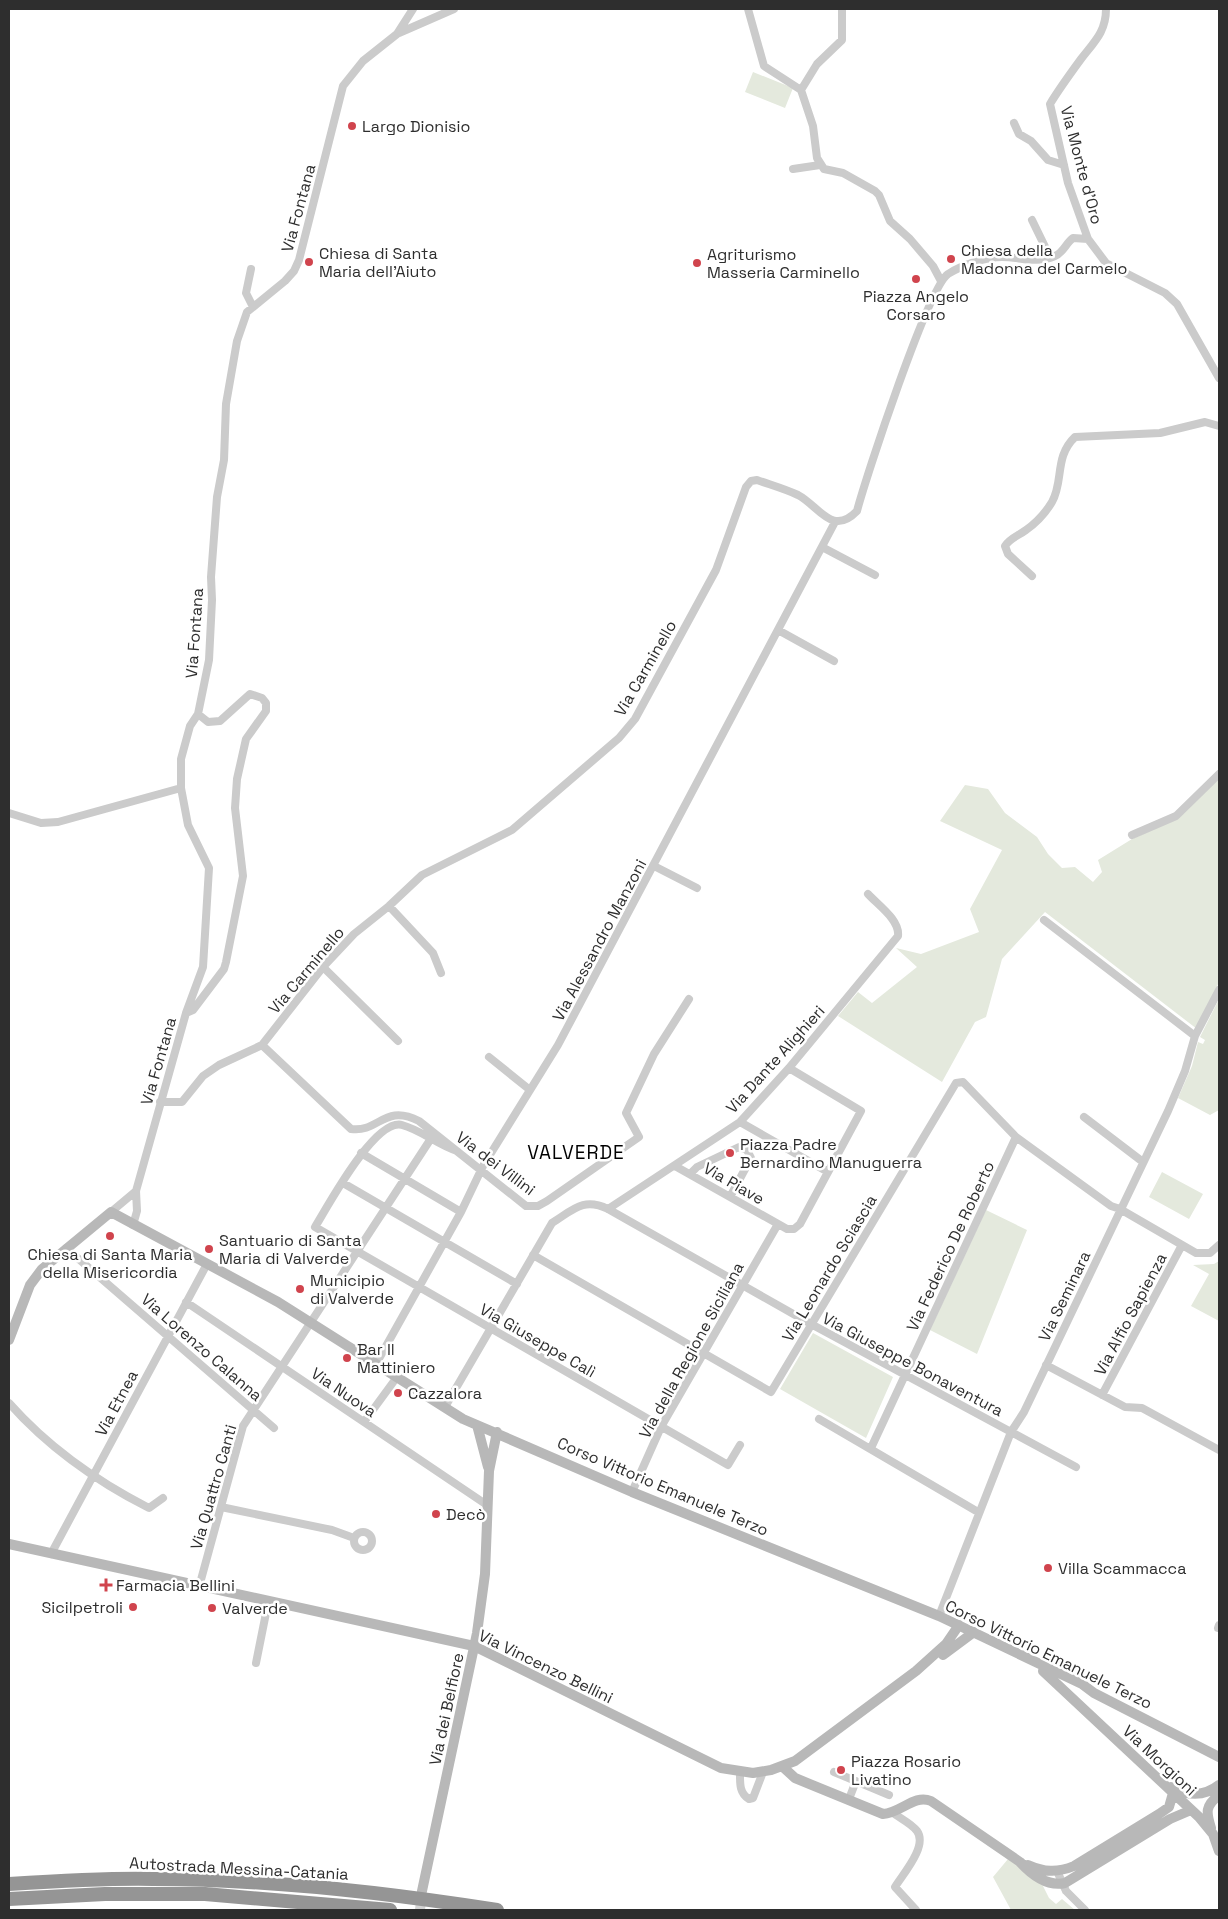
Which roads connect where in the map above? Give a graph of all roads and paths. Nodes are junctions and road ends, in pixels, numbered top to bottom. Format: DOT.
graph roads {
  1 [pos="413,9"];
  2 [pos="454,9"];
  3 [pos="748,9"];
  4 [pos="842,9"];
  5 [pos="1106,9"];
  6 [pos="397,34"];
  7 [pos="801,90"];
  8 [pos="1014,123"];
  9 [pos="820,165"];
  10 [pos="1064,165"];
  11 [pos="793,168"];
  12 [pos="1032,220"];
  13 [pos="1088,239"];
  14 [pos="1050,257"];
  15 [pos="250,269"];
  16 [pos="941,281"];
  17 [pos="253,307"];
  18 [pos="1219,378"];
  19 [pos="1219,426"];
  20 [pos="835,522"];
  21 [pos="822,547"];
  22 [pos="875,575"];
  23 [pos="1032,576"];
  24 [pos="778,630"];
  25 [pos="834,661"];
  26 [pos="198,714"];
  27 [pos="1219,774"];
  28 [pos="181,788"];
  29 [pos="9,814"];
  30 [pos="1132,835"];
  31 [pos="654,866"];
  32 [pos="697,888"];
  33 [pos="868,894"];
  34 [pos="389,906"];
  35 [pos="1044,920"];
  36 [pos="323,967"];
  37 [pos="440,973"];
  38 [pos="1219,990"];
  39 [pos="689,999"];
  40 [pos="186,1013"];
  41 [pos="1195,1036"];
  42 [pos="398,1040"];
  43 [pos="262,1045"];
  44 [pos="488,1058"];
  45 [pos="790,1068"];
  46 [pos="530,1090"];
  47 [pos="160,1102"];
  48 [pos="1084,1117"];
  49 [pos="740,1122"];
  50 [pos="1016,1137"];
  51 [pos="430,1140"];
  52 [pos="457,1151"];
  53 [pos="361,1153"];
  54 [pos="1143,1162"];
  55 [pos="675,1166"];
  56 [pos="480,1172"];
  57 [pos="828,1172"];
  58 [pos="690,1174"];
  59 [pos="405,1179"];
  60 [pos="343,1183"];
  61 [pos="136,1190"];
  62 [pos="730,1197"];
  63 [pos="386,1208"];
  64 [pos="608,1209"];
  65 [pos="1120,1209"];
  66 [pos="111,1212"];
  67 [pos="461,1212"];
  68 [pos="778,1224"];
  69 [pos="133,1225"];
  70 [pos="444,1242"];
  71 [pos="1219,1245"];
  72 [pos="1182,1246"];
  73 [pos="66,1248"];
  74 [pos="357,1253"];
  75 [pos="534,1255"];
  76 [pos="206,1264"];
  77 [pos="517,1284"];
  78 [pos="742,1286"];
  79 [pos="419,1288"];
  80 [pos="186,1302"];
  81 [pos="312,1323"];
  82 [pos="811,1324"];
  83 [pos="491,1329"];
  84 [pos="168,1336"];
  85 [pos="9,1340"];
  86 [pos="702,1353"];
  87 [pos="376,1364"];
  88 [pos="1046,1365"];
  89 [pos="283,1366"];
  90 [pos="905,1375"];
  91 [pos="396,1377"];
  92 [pos="1102,1395"];
  93 [pos="9,1403"];
  94 [pos="445,1408"];
  95 [pos="254,1411"];
  96 [pos="819,1419"];
  97 [pos="364,1422"];
  98 [pos="477,1425"];
  99 [pos="661,1426"];
  100 [pos="274,1428"];
  101 [pos="497,1432"];
  102 [pos="1011,1432"];
  103 [pos="740,1445"];
  104 [pos="871,1448"];
  105 [pos="1219,1450"];
  106 [pos="1076,1466"];
  107 [pos="488,1471"];
  108 [pos="93,1476"];
  109 [pos="632,1492"];
  110 [pos="163,1498"];
  111 [pos="487,1505"];
  112 [pos="221,1507"];
  113 [pos="978,1512"];
  114 [pos="354,1538"];
  115 [pos="9,1544"];
  116 [pos="51,1554"];
  117 [pos="199,1587"];
  118 [pos="268,1603"];
  119 [pos="939,1616"];
  120 [pos="959,1625"];
  121 [pos="974,1632"];
  122 [pos="474,1646"];
  123 [pos="1030,1661"];
  124 [pos="256,1663"];
  125 [pos="916,1671"];
  126 [pos="1094,1693"];
  127 [pos="1073,1697"];
  128 [pos="1219,1757"];
  129 [pos="783,1767"];
  130 [pos="740,1772"];
  131 [pos="763,1772"];
  132 [pos="834,1772"];
  133 [pos="856,1781"];
  134 [pos="1166,1784"];
  135 [pos="1218,1791"];
  136 [pos="1173,1794"];
  137 [pos="889,1795"];
  138 [pos="849,1800"];
  139 [pos="1191,1810"];
  140 [pos="890,1813"];
  141 [pos="1216,1832"];
  142 [pos="1219,1851"];
  143 [pos="1020,1862"];
  144 [pos="1057,1871"];
  145 [pos="9,1884"];
  146 [pos="1061,1884"];
  147 [pos="422,1891"];
  148 [pos="9,1899"];
  149 [pos="390,1910"];
  150 [pos="497,1910"];
  151 [pos="916,1910"];
  152 [pos="1085,1910"];
  1 -- 6 [label="street, Via Fontana"];
  2 -- 6 [label="street"];
  3 -- 7 [label="street"];
  4 -- 7 [label="street"];
  5 -- 10 [label="street, Via Monte d'Oro"];
  6 -- 17 [label="street, Via Fontana"];
  7 -- 9 [label="street"];
  8 -- 10 [label="street"];
  9 -- 11 [label="street"];
  9 -- 16 [label="street"];
  10 -- 13 [label="street, Via Monte d'Oro"];
  12 -- 14 [label="street"];
  13 -- 14 [label="street"];
  13 -- 18 [label="street, Via Monte d'Oro"];
  14 -- 16 [label="street"];
  15 -- 17 [label="street"];
  16 -- 20 [label="street"];
  17 -- 26 [label="street, Via Fontana"];
  19 -- 23 [label="street"];
  20 -- 21 [label="street, Via Alessandro Manzoni"];
  20 -- 34 [label="street, Via Carminello"];
  21 -- 22 [label="street"];
  21 -- 24 [label="street, Via Alessandro Manzoni"];
  24 -- 25 [label="street"];
  24 -- 31 [label="street, Via Alessandro Manzoni"];
  26 -- 28 [label="street"];
  26 -- 40 [label="street, Via Fontana"];
  27 -- 30 [label="street"];
  28 -- 29 [label="street"];
  28 -- 40 [label="street"];
  31 -- 32 [label="street"];
  31 -- 46 [label="street, Via Alessandro Manzoni"];
  33 -- 45 [label="street, Via Dante Alighieri"];
  34 -- 36 [label="street, Via Carminello"];
  34 -- 37 [label="street"];
  35 -- 41 [label="street"];
  36 -- 42 [label="street"];
  36 -- 43 [label="street, Via Carminello"];
  38 -- 41 [label="street, Via Seminara"];
  39 -- 56 [label="street, Via dei Villini"];
  40 -- 47 [label="street, Via Fontana"];
  41 -- 54 [label="street, Via Seminara"];
  43 -- 47 [label="street, Via Carminello"];
  43 -- 52 [label="street, Via dei Villini"];
  44 -- 46 [label="street"];
  45 -- 49 [label="street, Via Dante Alighieri"];
  45 -- 57 [label="street"];
  46 -- 56 [label="street, Via Alessandro Manzoni"];
  47 -- 61 [label="street, Via Fontana"];
  48 -- 54 [label="street"];
  49 -- 55 [label="street, Via Dante Alighieri"];
  49 -- 57 [label="street"];
  50 -- 65 [label="street, Via Leonardo Sciascia"];
  50 -- 82 [label="street, Via Leonardo Sciascia"];
  50 -- 90 [label="street, Via Federico De Roberto"];
  51 -- 52 [label="street"];
  51 -- 53 [label="street"];
  51 -- 59 [label="street, Via Quattro Canti"];
  52 -- 56 [label="street, Via dei Villini"];
  53 -- 59 [label="street"];
  53 -- 60 [label="street"];
  54 -- 65 [label="street, Via Seminara"];
  55 -- 58 [label="street, Via Piave"];
  55 -- 64 [label="street, Via Dante Alighieri"];
  56 -- 67 [label="street, Via Alessandro Manzoni"];
  57 -- 68 [label="street"];
  58 -- 62 [label="street, Via Piave"];
  58 -- 62 [label="street"];
  59 -- 63 [label="street, Via Quattro Canti"];
  59 -- 67 [label="street"];
  60 -- 63 [label="street"];
  60 -- 74 [label="street, Via Giuseppe Calì"];
  61 -- 66 [label="street"];
  61 -- 69 [label="street, Via Fontana"];
  62 -- 68 [label="street, Via Piave"];
  63 -- 70 [label="street"];
  63 -- 74 [label="street, Via Quattro Canti"];
  64 -- 75 [label="street, Via Giuseppe Bonaventura"];
  64 -- 78 [label="street, Via Giuseppe Bonaventura"];
  65 -- 72 [label="street, Via Leonardo Sciascia"];
  65 -- 88 [label="street, Via Seminara"];
  66 -- 69 [label="street, Corso Vittorio Emanuele Terzo"];
  66 -- 73 [label="street"];
  67 -- 70 [label="street, Via Alessandro Manzoni"];
  68 -- 78 [label="street, Via della Regione Siciliana"];
  69 -- 76 [label="street, Corso Vittorio Emanuele Terzo"];
  70 -- 77 [label="street"];
  70 -- 79 [label="street, Via Alessandro Manzoni"];
  71 -- 72 [label="street, Via Leonardo Sciascia"];
  72 -- 92 [label="street, Via Alfio Sapienza"];
  73 -- 84 [label="street, Via Lorenzo Calanna"];
  73 -- 85 [label="street"];
  74 -- 79 [label="street, Via Giuseppe Calì"];
  74 -- 81 [label="street, Via Quattro Canti"];
  75 -- 77 [label="street"];
  75 -- 86 [label="street"];
  76 -- 80 [label="street, Via Etnea"];
  76 -- 81 [label="street, Corso Vittorio Emanuele Terzo"];
  77 -- 83 [label="street"];
  78 -- 82 [label="street, Via Giuseppe Bonaventura"];
  78 -- 86 [label="street, Via della Regione Siciliana"];
  79 -- 83 [label="street, Via Giuseppe Calì"];
  79 -- 87 [label="street, Via Alessandro Manzoni"];
  80 -- 84 [label="street, Via Etnea"];
  80 -- 89 [label="street, Via Nuova"];
  81 -- 87 [label="street, Corso Vittorio Emanuele Terzo"];
  81 -- 89 [label="street, Via Quattro Canti"];
  82 -- 86 [label="street, Via Leonardo Sciascia"];
  82 -- 90 [label="street, Via Giuseppe Bonaventura"];
  83 -- 94 [label="street"];
  83 -- 99 [label="street, Via Giuseppe Calì"];
  84 -- 95 [label="street, Via Lorenzo Calanna"];
  84 -- 108 [label="street, Via Etnea"];
  86 -- 99 [label="street, Via della Regione Siciliana"];
  87 -- 91 [label="street, Corso Vittorio Emanuele Terzo"];
  88 -- 92 [label="street"];
  88 -- 102 [label="street, Via Seminara"];
  89 -- 95 [label="street, Via Quattro Canti"];
  89 -- 97 [label="street, Via Nuova"];
  90 -- 102 [label="street, Via Giuseppe Bonaventura"];
  90 -- 104 [label="street, Via Federico De Roberto"];
  91 -- 94 [label="street, Corso Vittorio Emanuele Terzo"];
  91 -- 97 [label="street"];
  92 -- 105 [label="street"];
  93 -- 108 [label="street"];
  94 -- 98 [label="street, Corso Vittorio Emanuele Terzo"];
  95 -- 100 [label="street, Via Lorenzo Calanna"];
  95 -- 112 [label="street, Via Quattro Canti"];
  96 -- 104 [label="street"];
  97 -- 111 [label="street, Via Nuova"];
  98 -- 101 [label="street, Corso Vittorio Emanuele Terzo"];
  98 -- 107 [label="street"];
  99 -- 103 [label="street, Via Giuseppe Calì"];
  99 -- 109 [label="street, Via della Regione Siciliana"];
  101 -- 107 [label="street"];
  101 -- 109 [label="street, Corso Vittorio Emanuele Terzo"];
  102 -- 106 [label="street, Via Giuseppe Bonaventura"];
  102 -- 113 [label="street, Via Seminara"];
  104 -- 113 [label="street"];
  107 -- 111 [label="street, Via dei Belfiore"];
  108 -- 110 [label="street"];
  108 -- 116 [label="street, Via Etnea"];
  109 -- 119 [label="street, Corso Vittorio Emanuele Terzo"];
  111 -- 122 [label="street, Via dei Belfiore"];
  112 -- 114 [label="street"];
  112 -- 117 [label="street, Via Quattro Canti"];
  113 -- 119 [label="street, Via Seminara"];
  115 -- 116 [label="street, Via Vincenzo Bellini"];
  116 -- 117 [label="street, Via Vincenzo Bellini"];
  117 -- 118 [label="street, Via Vincenzo Bellini"];
  118 -- 122 [label="street, Via Vincenzo Bellini"];
  118 -- 124 [label="street"];
  119 -- 120 [label="street, Corso Vittorio Emanuele Terzo"];
  120 -- 121 [label="street, Corso Vittorio Emanuele Terzo"];
  120 -- 125 [label="street"];
  121 -- 123 [label="street, Corso Vittorio Emanuele Terzo"];
  121 -- 125 [label="street"];
  122 -- 130 [label="street, Via Vincenzo Bellini"];
  122 -- 147 [label="street, Via dei Belfiore"];
  123 -- 126 [label="street, Corso Vittorio Emanuele Terzo"];
  123 -- 127 [label="street, Via Morgioni"];
  125 -- 129 [label="street, Via Vincenzo Bellini"];
  126 -- 127 [label="street"];
  126 -- 128 [label="street, Corso Vittorio Emanuele Terzo"];
  127 -- 134 [label="street, Via Morgioni"];
  129 -- 131 [label="street, Via Vincenzo Bellini"];
  129 -- 138 [label="street"];
  130 -- 131 [label="street, Via Vincenzo Bellini"];
  130 -- 131 [label="street"];
  132 -- 133 [label="street"];
  133 -- 137 [label="street"];
  133 -- 138 [label="street"];
  134 -- 135 [label="street"];
  134 -- 136 [label="street, Via Morgioni"];
  135 -- 141 [label="street"];
  136 -- 139 [label="street, Via Morgioni"];
  136 -- 144 [label="street"];
  138 -- 140 [label="street"];
  139 -- 141 [label="street, Via Morgioni"];
  139 -- 146 [label="street"];
  140 -- 143 [label="street"];
  140 -- 151 [label="street"];
  141 -- 142 [label="street, Via Morgioni"];
  143 -- 144 [label="street"];
  143 -- 146 [label="street"];
  144 -- 146 [label="street"];
  145 -- 150 [label="highway, Autostrada Messina-Catania"];
  146 -- 152 [label="street"];
  148 -- 149 [label="highway, Autostrada Messina-Catania"];
}
